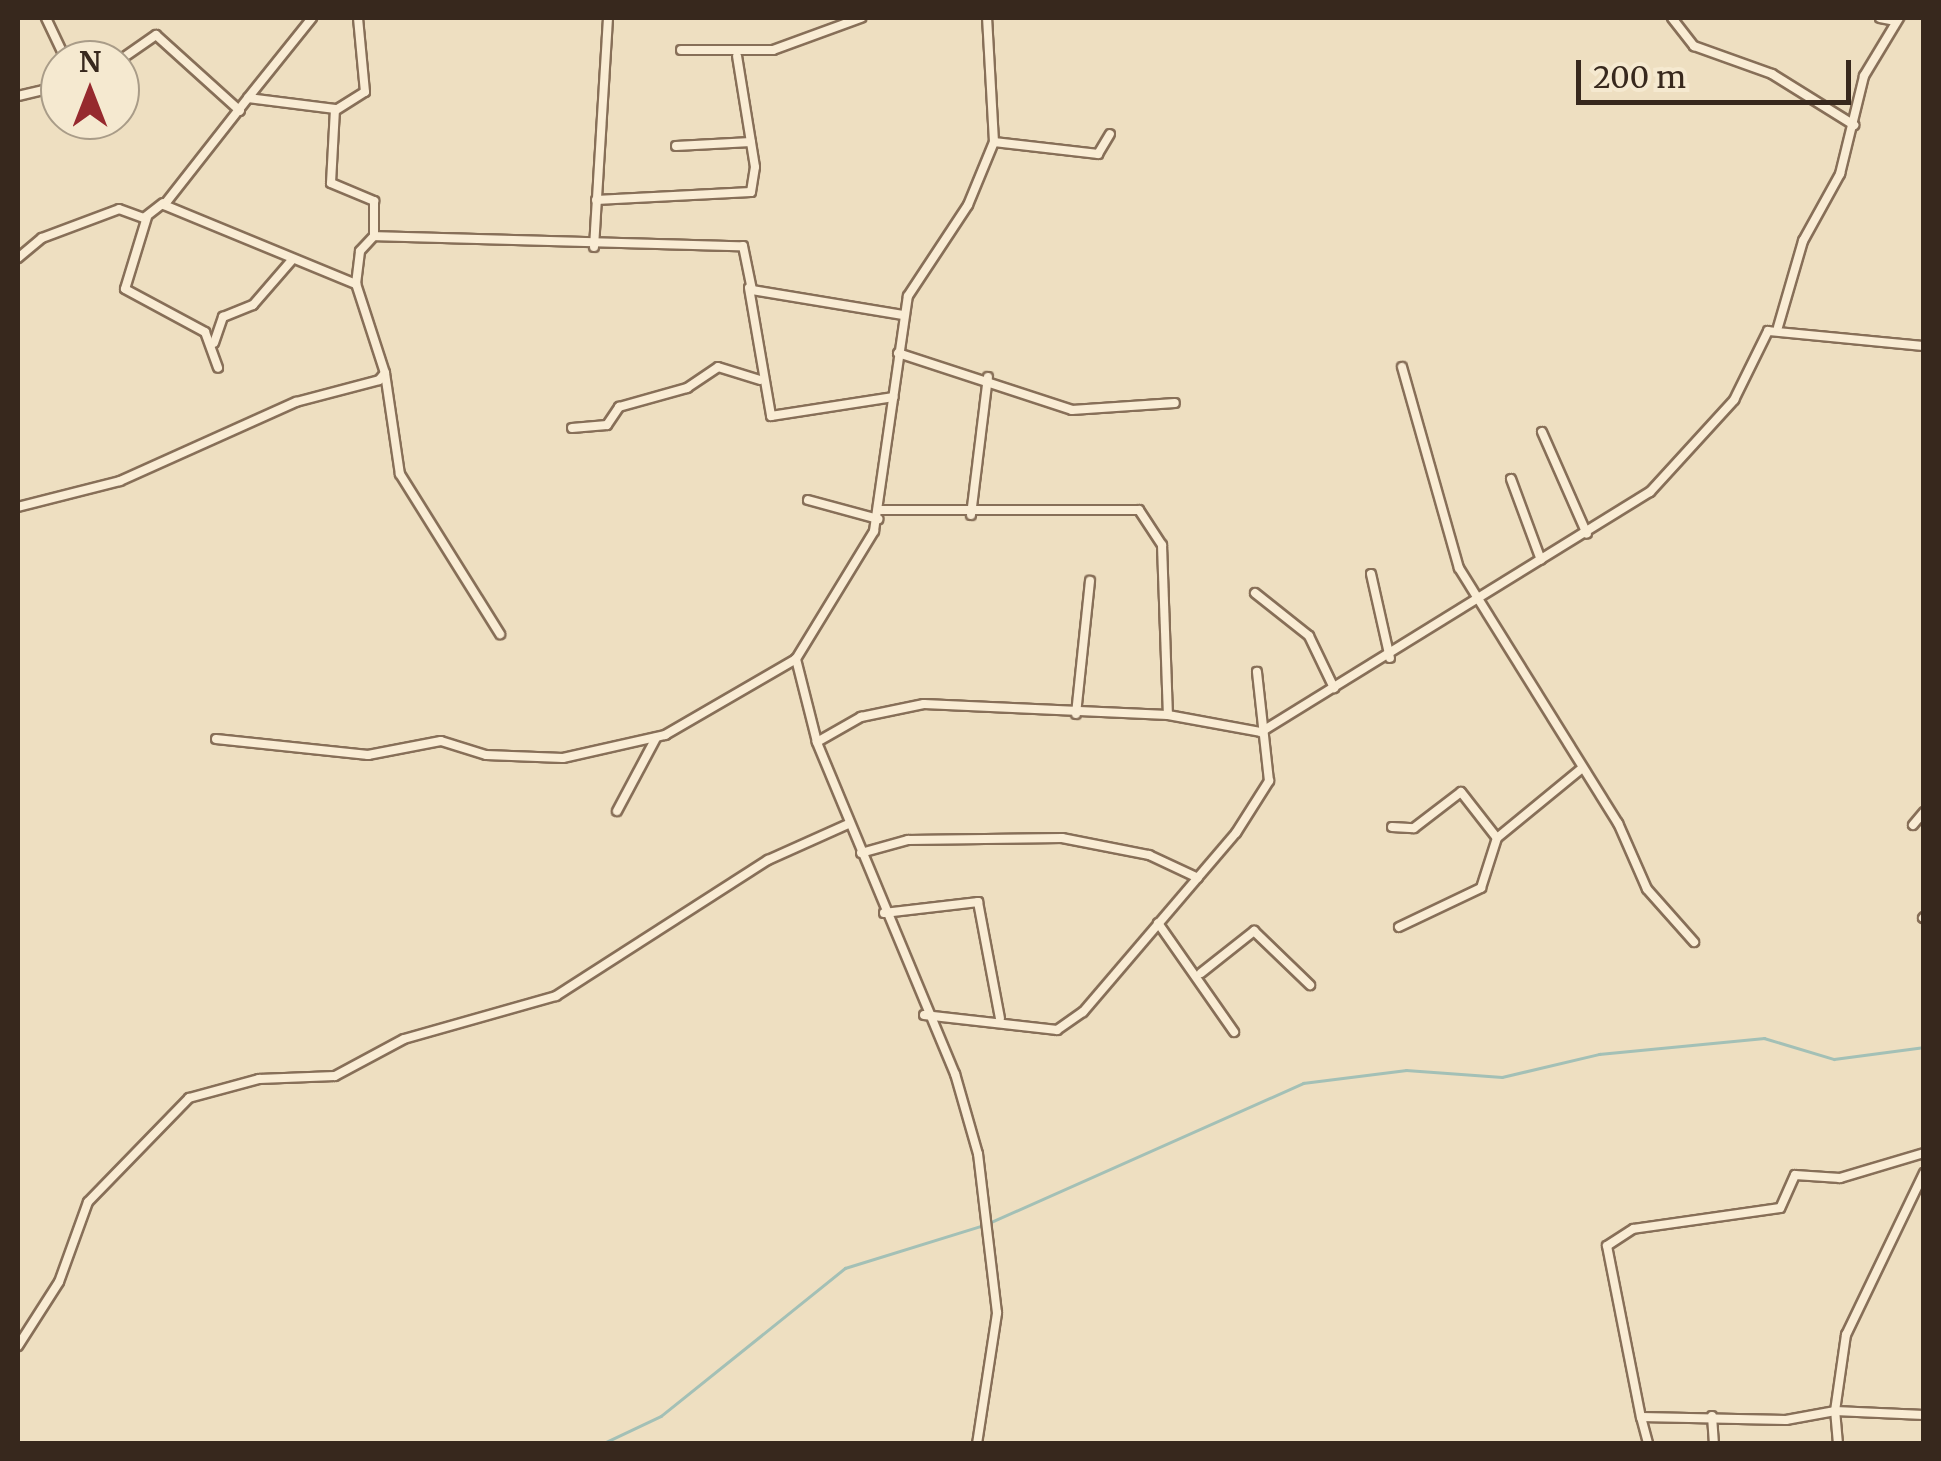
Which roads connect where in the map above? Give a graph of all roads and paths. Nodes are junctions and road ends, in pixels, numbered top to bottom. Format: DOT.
graph roads {
  1 [pos="312,18"];
  2 [pos="358,18"];
  3 [pos="608,18"];
  4 [pos="861,18"];
  5 [pos="987,18"];
  6 [pos="1672,18"];
  7 [pos="1880,18"];
  8 [pos="1898,19"];
  9 [pos="140,46"];
  10 [pos="681,50"];
  11 [pos="736,56"];
  12 [pos="248,98"];
  13 [pos="336,110"];
  14 [pos="240,111"];
  15 [pos="1854,125"];
  16 [pos="1110,134"];
  17 [pos="751,142"];
  18 [pos="994,142"];
  19 [pos="676,146"];
  20 [pos="596,200"];
  21 [pos="163,204"];
  22 [pos="147,216"];
  23 [pos="374,236"];
  24 [pos="594,248"];
  25 [pos="18,258"];
  26 [pos="292,260"];
  27 [pos="356,284"];
  28 [pos="750,288"];
  29 [pos="903,315"];
  30 [pos="1778,327"];
  31 [pos="214,344"];
  32 [pos="1924,346"];
  33 [pos="898,354"];
  34 [pos="1402,367"];
  35 [pos="218,368"];
  36 [pos="385,372"];
  37 [pos="988,377"];
  38 [pos="760,380"];
  39 [pos="894,397"];
  40 [pos="1175,403"];
  41 [pos="572,428"];
  42 [pos="1542,432"];
  43 [pos="1511,479"];
  44 [pos="808,500"];
  45 [pos="18,507"];
  46 [pos="879,515"];
  47 [pos="971,515"];
  48 [pos="1587,534"];
  49 [pos="1541,560"];
  50 [pos="1372,574"];
  51 [pos="1090,581"];
  52 [pos="1255,593"];
  53 [pos="1479,603"];
  54 [pos="500,634"];
  55 [pos="1390,658"];
  56 [pos="796,659"];
  57 [pos="1256,672"];
  58 [pos="1334,688"];
  59 [pos="1076,714"];
  60 [pos="1168,714"];
  61 [pos="810,720"];
  62 [pos="829,729"];
  63 [pos="1261,732"];
  64 [pos="656,738"];
  65 [pos="216,739"];
  66 [pos="818,742"];
  67 [pos="1581,769"];
  68 [pos="841,804"];
  69 [pos="617,811"];
  70 [pos="1924,812"];
  71 [pos="836,823"];
  72 [pos="848,824"];
  73 [pos="1913,825"];
  74 [pos="1392,827"];
  75 [pos="1497,838"];
  76 [pos="861,854"];
  77 [pos="1198,878"];
  78 [pos="884,914"];
  79 [pos="1158,923"];
  80 [pos="1399,926"];
  81 [pos="1694,942"];
  82 [pos="1201,974"];
  83 [pos="1310,985"];
  84 [pos="924,1014"];
  85 [pos="1000,1018"];
  86 [pos="1234,1032"];
  87 [pos="1924,1153"];
  88 [pos="1924,1173"];
  89 [pos="18,1346"];
  90 [pos="1835,1411"];
  91 [pos="1924,1415"];
  92 [pos="1712,1416"];
  93 [pos="1641,1417"];
  94 [pos="978,1444"];
  95 [pos="1648,1444"];
  96 [pos="1714,1444"];
  97 [pos="1838,1444"];
  1 -- 12 [label="street"];
  2 -- 13 [label="street"];
  3 -- 20 [label="street"];
  4 -- 11 [label="street"];
  5 -- 18 [label="street"];
  6 -- 15 [label="street"];
  7 -- 8 [label="street"];
  8 -- 15 [label="street"];
  9 -- 14 [label="street"];
  10 -- 11 [label="street"];
  11 -- 17 [label="street"];
  12 -- 13 [label="street"];
  12 -- 14 [label="street"];
  13 -- 23 [label="street"];
  14 -- 21 [label="street"];
  15 -- 30 [label="street"];
  16 -- 18 [label="street"];
  17 -- 19 [label="street"];
  17 -- 20 [label="street"];
  18 -- 29 [label="street"];
  20 -- 24 [label="street"];
  21 -- 22 [label="street"];
  21 -- 26 [label="street"];
  22 -- 25 [label="street"];
  22 -- 31 [label="street"];
  23 -- 24 [label="street"];
  23 -- 27 [label="street"];
  24 -- 28 [label="street"];
  26 -- 27 [label="street"];
  26 -- 31 [label="street"];
  27 -- 36 [label="street"];
  28 -- 29 [label="street"];
  28 -- 38 [label="street"];
  29 -- 33 [label="street"];
  30 -- 32 [label="street"];
  30 -- 48 [label="street"];
  31 -- 35 [label="street"];
  33 -- 37 [label="street"];
  33 -- 39 [label="street"];
  34 -- 53 [label="street"];
  36 -- 45 [label="street"];
  36 -- 54 [label="street"];
  37 -- 40 [label="street"];
  37 -- 47 [label="street"];
  38 -- 39 [label="street"];
  38 -- 41 [label="street"];
  39 -- 46 [label="street"];
  42 -- 48 [label="street"];
  43 -- 49 [label="street"];
  44 -- 46 [label="street"];
  46 -- 47 [label="street"];
  46 -- 56 [label="street"];
  47 -- 60 [label="street"];
  48 -- 49 [label="street"];
  49 -- 53 [label="street"];
  50 -- 55 [label="street"];
  51 -- 59 [label="street"];
  52 -- 58 [label="street"];
  53 -- 55 [label="street"];
  53 -- 67 [label="street"];
  55 -- 58 [label="street"];
  56 -- 61 [label="street"];
  56 -- 64 [label="street"];
  57 -- 63 [label="street"];
  58 -- 63 [label="street"];
  59 -- 60 [label="street"];
  59 -- 62 [label="street"];
  60 -- 63 [label="street"];
  61 -- 62 [label="street"];
  61 -- 66 [label="street"];
  62 -- 66 [label="street"];
  63 -- 77 [label="street"];
  64 -- 65 [label="street"];
  64 -- 69 [label="street"];
  66 -- 68 [label="street"];
  67 -- 75 [label="street"];
  67 -- 81 [label="street"];
  68 -- 71 [label="street"];
  68 -- 72 [label="street"];
  70 -- 73 [label="street"];
  71 -- 72 [label="street"];
  71 -- 89 [label="street"];
  72 -- 76 [label="street"];
  74 -- 75 [label="street"];
  75 -- 80 [label="street"];
  76 -- 77 [label="street"];
  76 -- 78 [label="street"];
  77 -- 79 [label="street"];
  78 -- 84 [label="street"];
  78 -- 85 [label="street"];
  79 -- 82 [label="street"];
  79 -- 85 [label="street"];
  82 -- 83 [label="street"];
  82 -- 86 [label="street"];
  84 -- 85 [label="street"];
  84 -- 94 [label="street"];
  87 -- 93 [label="street"];
  88 -- 90 [label="street"];
  90 -- 91 [label="street"];
  90 -- 92 [label="street"];
  90 -- 97 [label="street"];
  92 -- 93 [label="street"];
  92 -- 96 [label="street"];
  93 -- 95 [label="street"];
}
